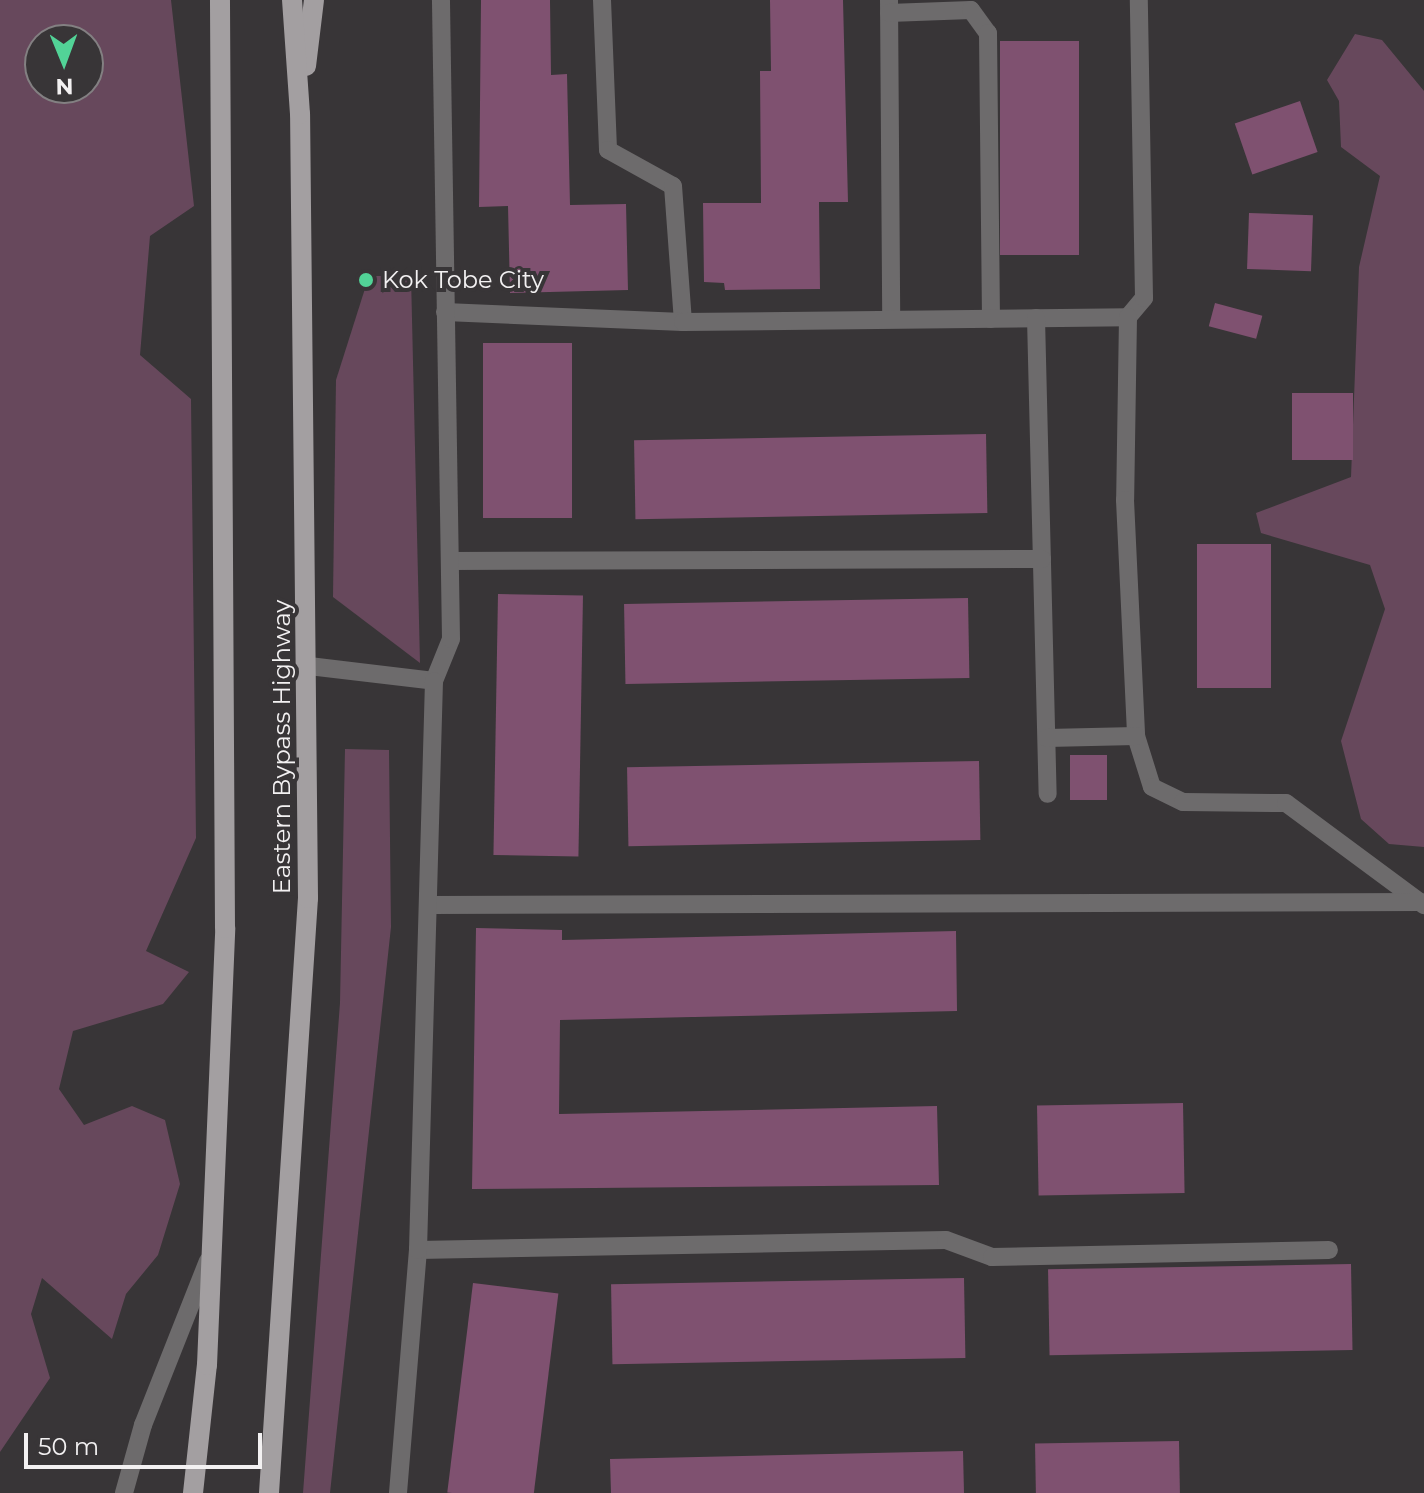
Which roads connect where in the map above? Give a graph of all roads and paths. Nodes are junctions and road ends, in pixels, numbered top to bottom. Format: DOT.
graph roads {
  1 [pos="220,0"];
  2 [pos="292,0"];
  3 [pos="314,0"];
  4 [pos="441,0"];
  5 [pos="602,0"];
  6 [pos="1139,0"];
  7 [pos="889,7"];
  8 [pos="300,114"];
  9 [pos="445,312"];
  10 [pos="1128,317"];
  11 [pos="1036,318"];
  12 [pos="891,319"];
  13 [pos="991,319"];
  14 [pos="683,322"];
  15 [pos="1042,559"];
  16 [pos="450,561"];
  17 [pos="309,666"];
  18 [pos="434,681"];
  19 [pos="1136,736"];
  20 [pos="1047,738"];
  21 [pos="1048,794"];
  22 [pos="1423,904"];
  23 [pos="430,905"];
  24 [pos="418,1250"];
  25 [pos="1329,1250"];
  26 [pos="211,1255"];
  27 [pos="124,1493"];
  28 [pos="193,1493"];
  29 [pos="269,1493"];
  30 [pos="398,1493"];
  1 -- 26 [label="main road"];
  2 -- 8 [label="main road, Eastern Bypass Highway"];
  3 -- 8 [label="main road"];
  4 -- 9 [label="lane"];
  5 -- 14 [label="lane"];
  6 -- 10 [label="lane"];
  7 -- 12 [label="lane"];
  7 -- 13 [label="lane"];
  8 -- 17 [label="main road, Eastern Bypass Highway"];
  9 -- 14 [label="lane"];
  9 -- 16 [label="lane"];
  10 -- 11 [label="lane"];
  10 -- 19 [label="lane"];
  11 -- 13 [label="lane"];
  11 -- 15 [label="lane"];
  12 -- 13 [label="lane"];
  12 -- 14 [label="lane"];
  15 -- 16 [label="lane"];
  15 -- 20 [label="lane"];
  16 -- 18 [label="lane"];
  17 -- 18 [label="lane"];
  17 -- 29 [label="main road, Eastern Bypass Highway"];
  18 -- 23 [label="lane"];
  19 -- 20 [label="lane"];
  19 -- 22 [label="lane"];
  20 -- 21 [label="lane"];
  22 -- 23 [label="lane"];
  23 -- 24 [label="lane"];
  24 -- 25 [label="lane"];
  24 -- 30 [label="lane"];
  26 -- 27 [label="lane"];
  26 -- 28 [label="main road"];
}
